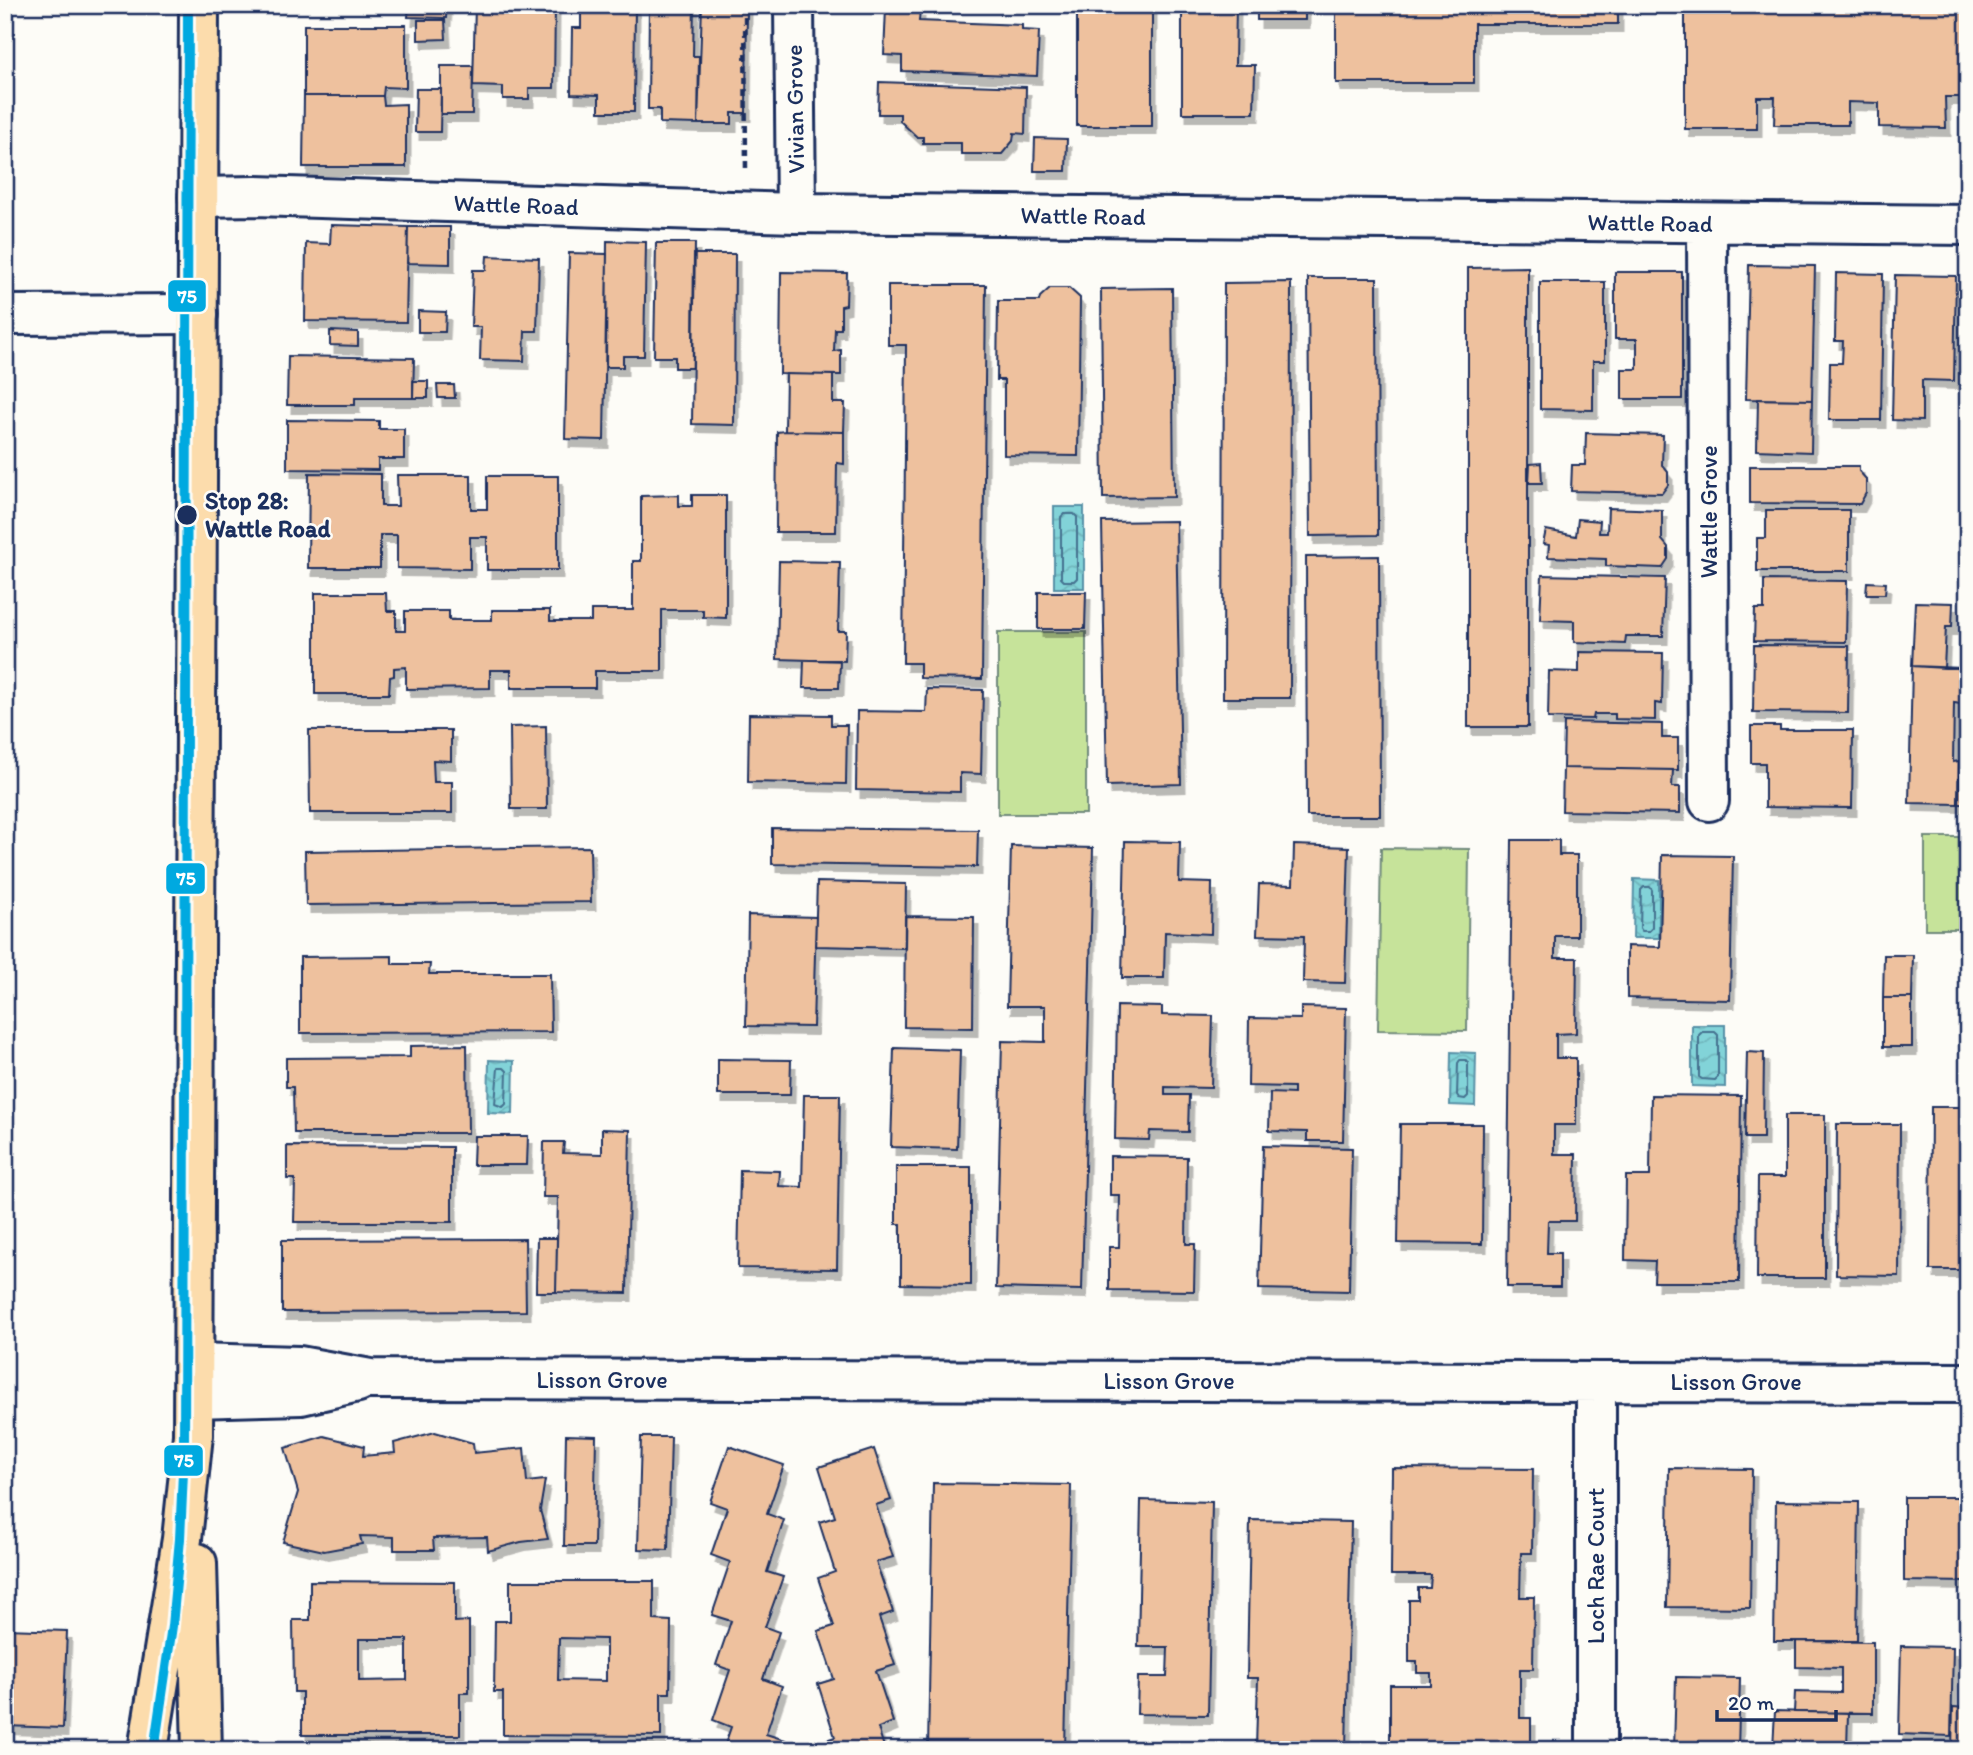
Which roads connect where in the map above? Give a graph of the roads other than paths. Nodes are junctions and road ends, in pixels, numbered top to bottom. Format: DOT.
graph roads {
  1 [pos="199,5"];
  2 [pos="794,5"];
  3 [pos="198,197"];
  4 [pos="796,214"];
  5 [pos="1707,223"];
  6 [pos="1968,225"];
  7 [pos="198,314"];
  8 [pos="5,315"];
  9 [pos="1709,801"];
  10 [pos="194,1380"];
  11 [pos="1596,1382"];
  12 [pos="1968,1383"];
  13 [pos="193,1435"];
  14 [pos="148,1750"];
  15 [pos="202,1750"];
  16 [pos="1596,1750"];
  1 -- 3 [label="main road"];
  2 -- 4 [label="street, Vivian Grove"];
  3 -- 4 [label="street, Wattle Road"];
  3 -- 7 [label="main road"];
  4 -- 5 [label="street, Wattle Road"];
  5 -- 6 [label="street, Wattle Road"];
  5 -- 9 [label="street, Wattle Grove"];
  7 -- 8 [label="street"];
  7 -- 10 [label="main road"];
  10 -- 11 [label="street, Lisson Grove"];
  10 -- 13 [label="main road"];
  11 -- 12 [label="street, Lisson Grove"];
  11 -- 16 [label="street, Loch Rae Court"];
  13 -- 14 [label="main road"];
  13 -- 15 [label="main road"];
}
